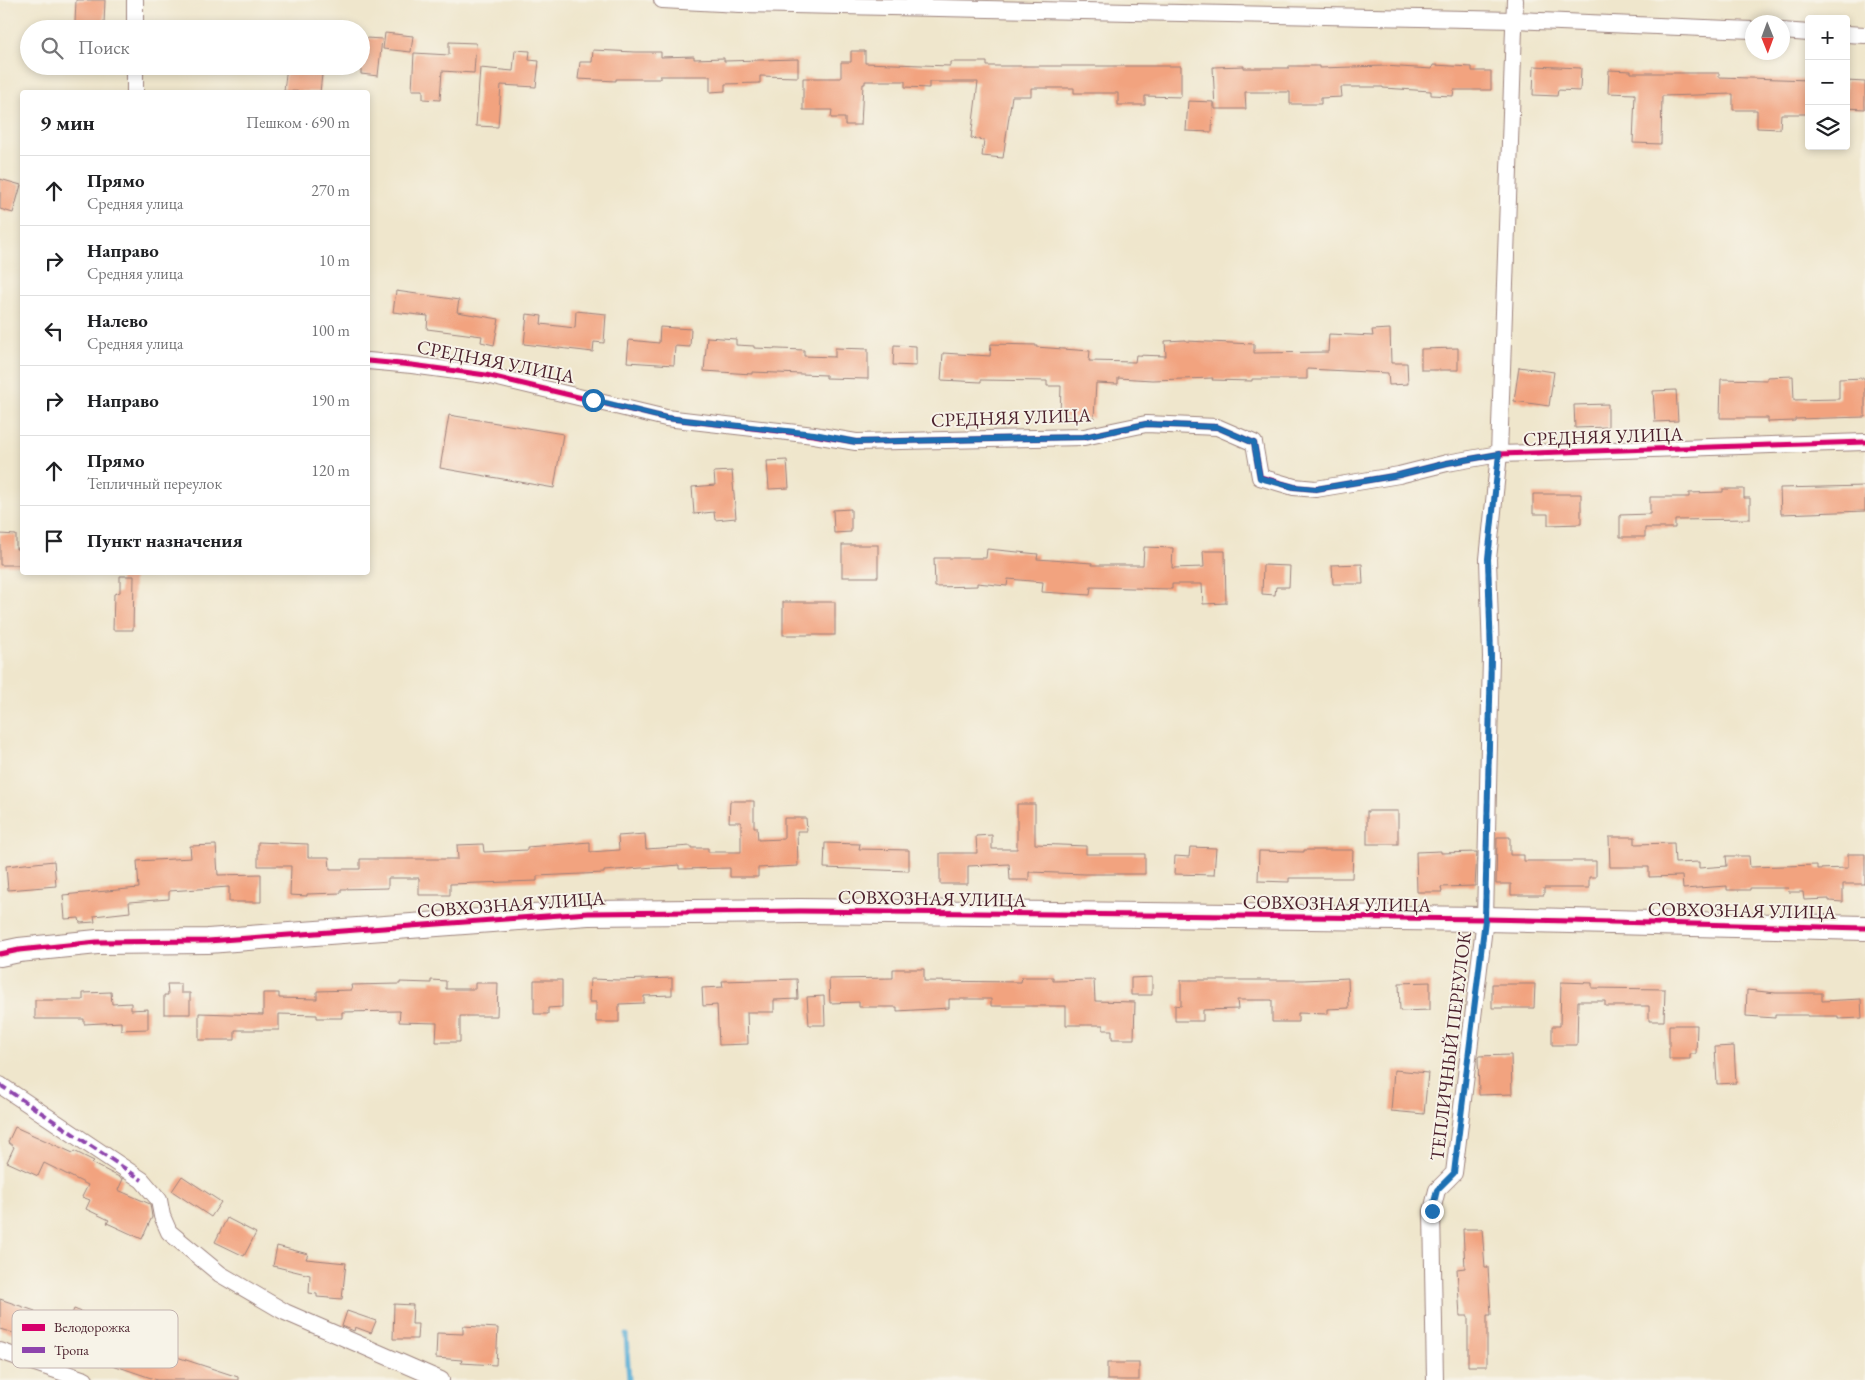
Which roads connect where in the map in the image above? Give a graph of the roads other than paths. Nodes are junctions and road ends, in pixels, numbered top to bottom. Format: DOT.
graph roads {
  1 [pos="135,0"];
  2 [pos="662,0"];
  3 [pos="1515,0"];
  4 [pos="135,20"];
  5 [pos="1514,20"];
  6 [pos="1745,30"];
  7 [pos="1790,32"];
  8 [pos="1805,33"];
  9 [pos="1850,34"];
  10 [pos="1865,35"];
  11 [pos="135,75"];
  12 [pos="135,90"];
  13 [pos="370,361"];
  14 [pos="1865,442"];
  15 [pos="1499,454"];
  16 [pos="1485,920"];
  17 [pos="1865,928"];
  18 [pos="0,954"];
  19 [pos="0,1085"];
  20 [pos="0,1351"];
  21 [pos="12,1355"];
  22 [pos="50,1368"];
  23 [pos="85,1380"];
  24 [pos="441,1380"];
  25 [pos="1435,1380"];
  1 -- 4 [label="street"];
  2 -- 5 [label="street"];
  3 -- 5 [label="street, ТЕПЛИЧНЫЙ ПЕРЕУЛОК"];
  5 -- 6 [label="street"];
  5 -- 15 [label="street, ТЕПЛИЧНЫЙ ПЕРЕУЛОК"];
  7 -- 8 [label="street"];
  9 -- 10 [label="street"];
  11 -- 12 [label="street"];
  13 -- 15 [label="street, СРЕДНЯЯ УЛИЦА"];
  14 -- 15 [label="street, СРЕДНЯЯ УЛИЦА"];
  15 -- 16 [label="street, ТЕПЛИЧНЫЙ ПЕРЕУЛОК"];
  16 -- 17 [label="street, СОВХОЗНАЯ УЛИЦА"];
  16 -- 18 [label="street, СОВХОЗНАЯ УЛИЦА"];
  16 -- 25 [label="street, ТЕПЛИЧНЫЙ ПЕРЕУЛОК"];
  19 -- 24 [label="street"];
  20 -- 21 [label="street"];
  22 -- 23 [label="street"];
}
